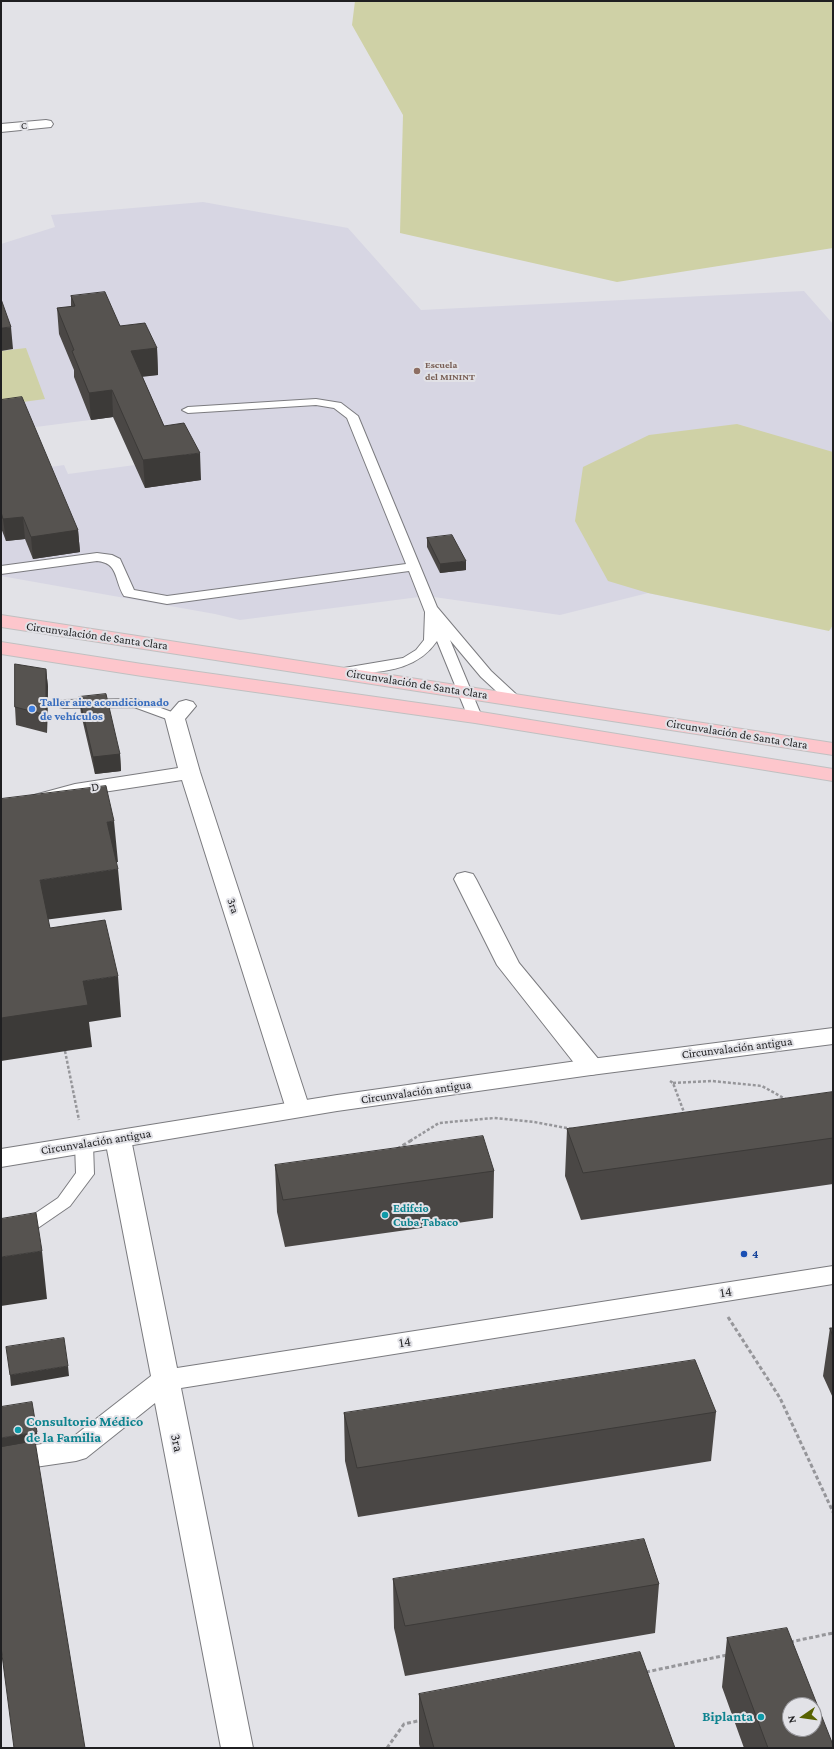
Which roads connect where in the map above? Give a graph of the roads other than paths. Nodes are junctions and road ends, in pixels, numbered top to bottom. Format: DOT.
graph roads {
  1 [pos="46,124"];
  2 [pos="1,128"];
  3 [pos="188,410"];
  4 [pos="414,567"];
  5 [pos="1,570"];
  6 [pos="432,610"];
  7 [pos="1,621"];
  8 [pos="1,648"];
  9 [pos="343,672"];
  10 [pos="464,691"];
  11 [pos="513,699"];
  12 [pos="64,704"];
  13 [pos="181,712"];
  14 [pos="475,717"];
  15 [pos="833,748"];
  16 [pos="190,772"];
  17 [pos="833,775"];
  18 [pos="1,811"];
  19 [pos="465,879"];
  20 [pos="833,1036"];
  21 [pos="591,1067"];
  22 [pos="298,1109"];
  23 [pos="118,1139"];
  24 [pos="84,1144"];
  25 [pos="1,1158"];
  26 [pos="1,1231"];
  27 [pos="833,1275"];
  28 [pos="165,1380"];
  29 [pos="1,1461"];
  30 [pos="237,1748"];
  1 -- 2 [label="street, C"];
  3 -- 4 [label="lane"];
  4 -- 5 [label="lane"];
  4 -- 6 [label="lane"];
  6 -- 9 [label="lane"];
  6 -- 10 [label="lane"];
  6 -- 11 [label="lane"];
  7 -- 9 [label="highway, Circunvalación de Santa Clara"];
  8 -- 14 [label="highway, Circunvalación de Santa Clara"];
  9 -- 10 [label="highway, Circunvalación de Santa Clara"];
  10 -- 11 [label="highway, Circunvalación de Santa Clara"];
  10 -- 14 [label="lane"];
  11 -- 15 [label="highway, Circunvalación de Santa Clara"];
  12 -- 13 [label="lane"];
  13 -- 16 [label="street, 3ra"];
  14 -- 17 [label="highway, Circunvalación de Santa Clara"];
  16 -- 18 [label="street, D"];
  16 -- 22 [label="street, 3ra"];
  19 -- 21 [label="street"];
  20 -- 21 [label="street, Circunvalación antigua"];
  21 -- 22 [label="street, Circunvalación antigua"];
  22 -- 23 [label="street, Circunvalación antigua"];
  23 -- 24 [label="street, Circunvalación antigua"];
  23 -- 28 [label="street, 3ra"];
  24 -- 25 [label="street, Circunvalación antigua"];
  24 -- 26 [label="lane"];
  27 -- 28 [label="street, 14"];
  28 -- 29 [label="street, 14"];
  28 -- 30 [label="street, 3ra"];
}
